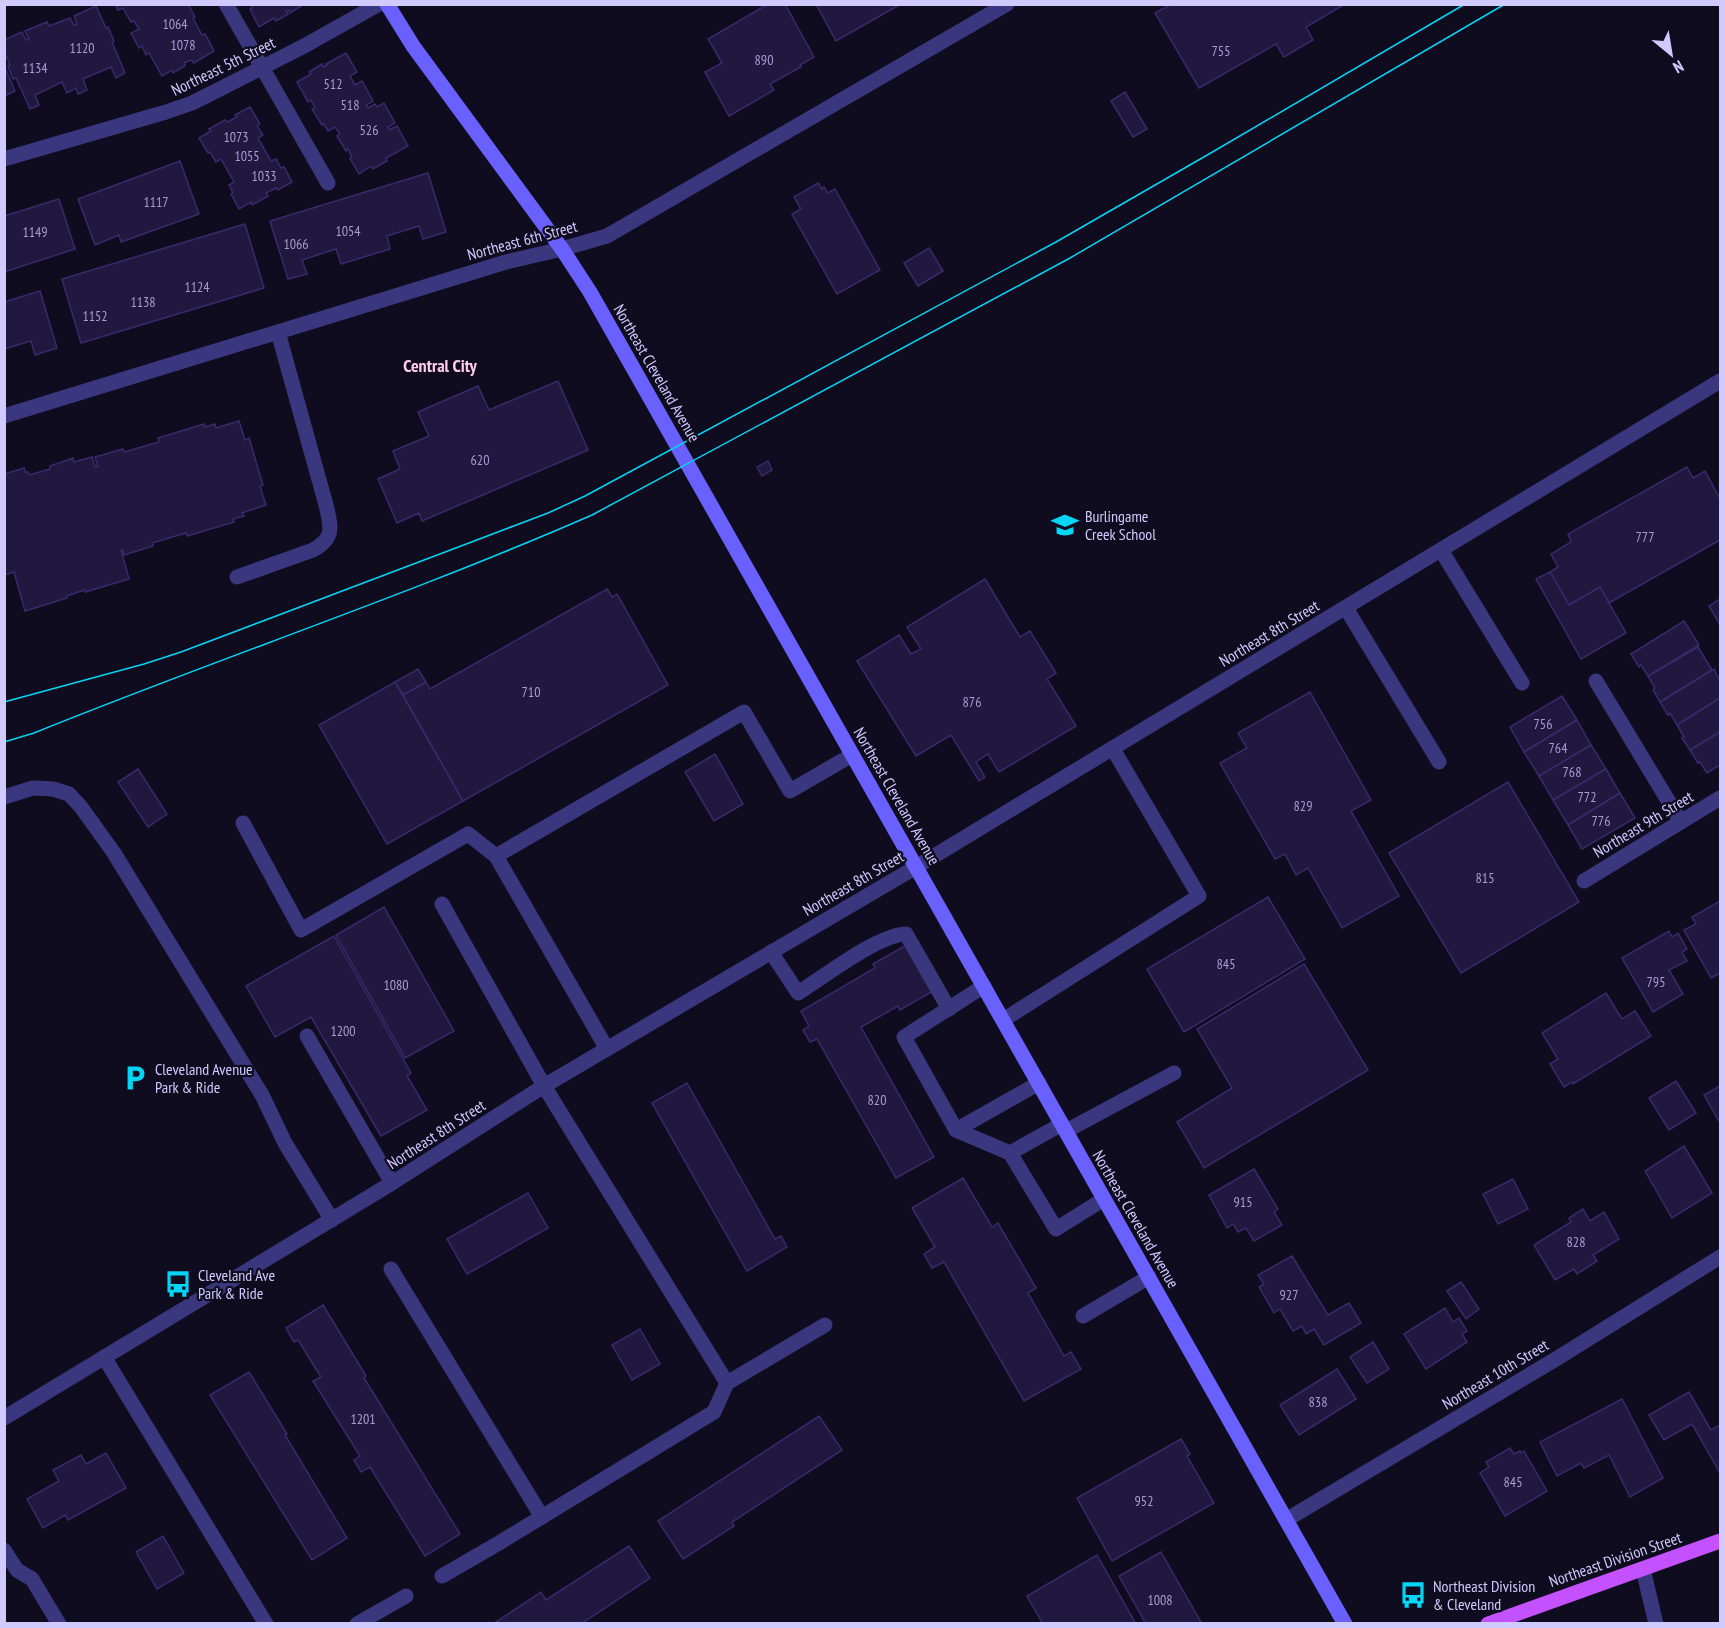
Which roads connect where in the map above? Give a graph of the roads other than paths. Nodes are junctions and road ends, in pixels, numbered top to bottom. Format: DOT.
graph roads {
  1 [pos="226,4"];
  2 [pos="379,4"];
  3 [pos="387,4"];
  4 [pos="1007,4"];
  5 [pos="262,67"];
  6 [pos="4,159"];
  7 [pos="328,183"];
  8 [pos="562,249"];
  9 [pos="278,332"];
  10 [pos="1720,382"];
  11 [pos="4,416"];
  12 [pos="1441,550"];
  13 [pos="237,577"];
  14 [pos="1346,608"];
  15 [pos="1596,681"];
  16 [pos="1522,683"];
  17 [pos="1113,749"];
  18 [pos="852,755"];
  19 [pos="1439,762"];
  20 [pos="4,796"];
  21 [pos="1720,798"];
  22 [pos="1681,822"];
  23 [pos="243,823"];
  24 [pos="496,856"];
  25 [pos="916,867"];
  26 [pos="1584,881"];
  27 [pos="442,904"];
  28 [pos="771,952"];
  29 [pos="984,986"];
  30 [pos="949,1009"];
  31 [pos="1003,1020"];
  32 [pos="307,1036"];
  33 [pos="607,1049"];
  34 [pos="1174,1073"];
  35 [pos="1039,1083"];
  36 [pos="543,1086"];
  37 [pos="1064,1127"];
  38 [pos="956,1130"];
  39 [pos="1010,1152"];
  40 [pos="392,1184"];
  41 [pos="1104,1198"];
  42 [pos="332,1220"];
  43 [pos="1720,1257"];
  44 [pos="391,1269"];
  45 [pos="1149,1277"];
  46 [pos="1083,1316"];
  47 [pos="825,1325"];
  48 [pos="104,1357"];
  49 [pos="727,1383"];
  50 [pos="4,1418"];
  51 [pos="542,1517"];
  52 [pos="1286,1520"];
  53 [pos="1720,1541"];
  54 [pos="4,1550"];
  55 [pos="1643,1569"];
  56 [pos="442,1576"];
  57 [pos="406,1596"];
  58 [pos="59,1623"];
  59 [pos="266,1623"];
  60 [pos="357,1623"];
  61 [pos="1346,1623"];
  62 [pos="1488,1623"];
  63 [pos="1656,1623"];
  1 -- 5 [label="street"];
  2 -- 5 [label="street, Northeast 5th Street"];
  3 -- 8 [label="main road, Northeast Cleveland Avenue"];
  4 -- 8 [label="street, Northeast 6th Street"];
  5 -- 6 [label="street, Northeast 5th Street"];
  5 -- 7 [label="street"];
  8 -- 9 [label="street, Northeast 6th Street"];
  8 -- 18 [label="main road, Northeast Cleveland Avenue"];
  9 -- 11 [label="street, Northeast 6th Street"];
  9 -- 13 [label="street"];
  10 -- 12 [label="street, Northeast 8th Street"];
  12 -- 14 [label="street, Northeast 8th Street"];
  12 -- 16 [label="street"];
  14 -- 17 [label="street, Northeast 8th Street"];
  14 -- 19 [label="street"];
  15 -- 22 [label="street"];
  17 -- 25 [label="street, Northeast 8th Street"];
  17 -- 31 [label="street"];
  18 -- 24 [label="street"];
  18 -- 25 [label="main road, Northeast Cleveland Avenue"];
  20 -- 42 [label="street"];
  21 -- 22 [label="street, Northeast 9th Street"];
  22 -- 26 [label="street, Northeast 9th Street"];
  23 -- 24 [label="street"];
  24 -- 33 [label="street"];
  25 -- 28 [label="street, Northeast 8th Street"];
  25 -- 29 [label="main road, Northeast Cleveland Avenue"];
  27 -- 36 [label="street"];
  28 -- 30 [label="street"];
  28 -- 33 [label="street, Northeast 8th Street"];
  29 -- 30 [label="street"];
  29 -- 31 [label="main road, Northeast Cleveland Avenue"];
  30 -- 38 [label="street"];
  31 -- 35 [label="main road, Northeast Cleveland Avenue"];
  32 -- 40 [label="street"];
  33 -- 36 [label="street, Northeast 8th Street"];
  34 -- 37 [label="street"];
  35 -- 37 [label="main road, Northeast Cleveland Avenue"];
  35 -- 38 [label="street"];
  36 -- 40 [label="street, Northeast 8th Street"];
  36 -- 49 [label="street"];
  37 -- 39 [label="street"];
  37 -- 41 [label="main road, Northeast Cleveland Avenue"];
  38 -- 39 [label="street"];
  39 -- 41 [label="street"];
  40 -- 42 [label="street, Northeast 8th Street"];
  41 -- 45 [label="main road, Northeast Cleveland Avenue"];
  42 -- 48 [label="street, Northeast 8th Street"];
  43 -- 52 [label="street, Northeast 10th Street"];
  44 -- 51 [label="street"];
  45 -- 46 [label="street"];
  45 -- 52 [label="main road, Northeast Cleveland Avenue"];
  47 -- 49 [label="street"];
  48 -- 50 [label="street, Northeast 8th Street"];
  48 -- 59 [label="street"];
  49 -- 51 [label="street"];
  51 -- 56 [label="street"];
  52 -- 61 [label="main road, Northeast Cleveland Avenue"];
  53 -- 55 [label="main road, Northeast Division Street"];
  54 -- 58 [label="street"];
  55 -- 62 [label="main road, Northeast Division Street"];
  55 -- 63 [label="street"];
  57 -- 60 [label="street"];
}
